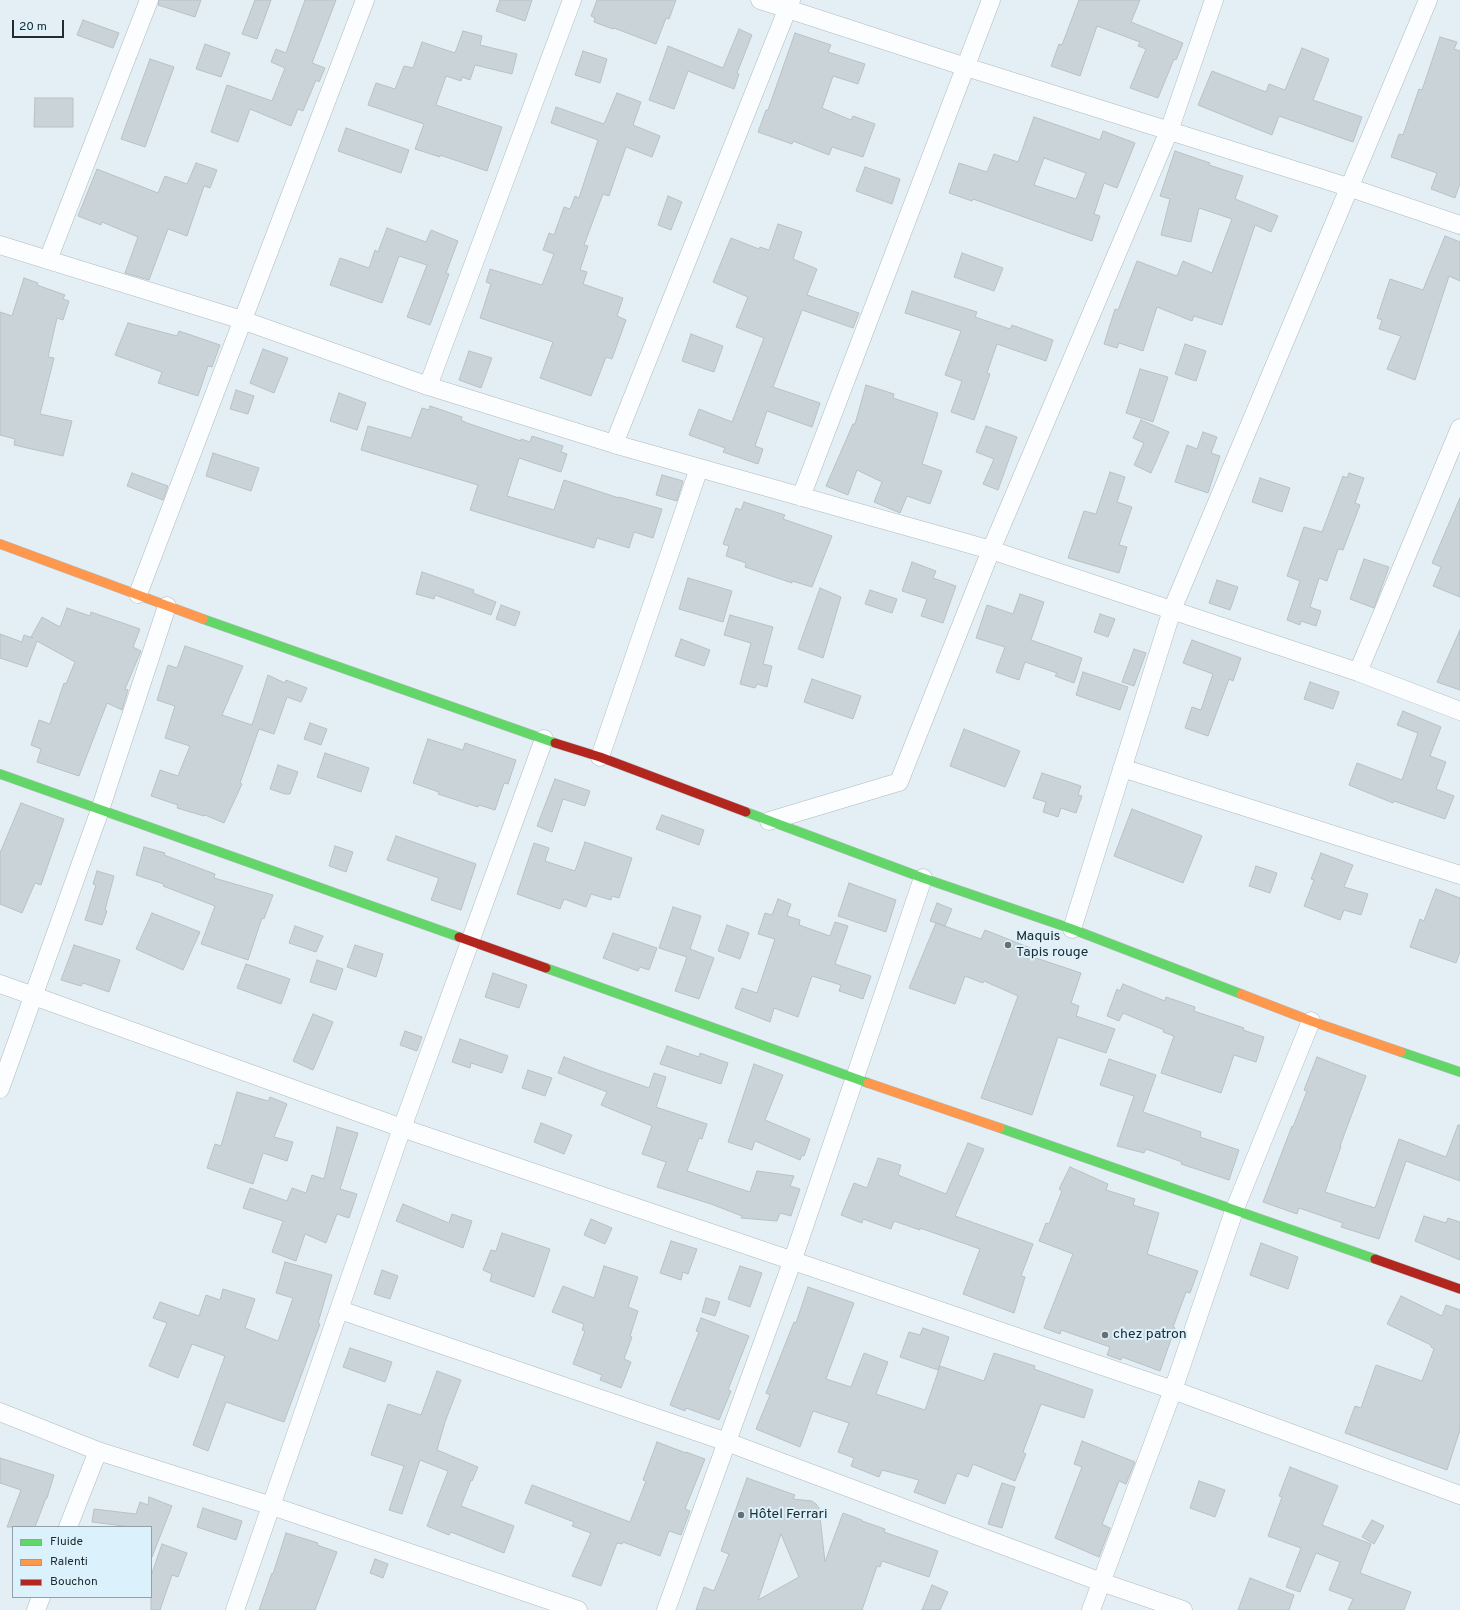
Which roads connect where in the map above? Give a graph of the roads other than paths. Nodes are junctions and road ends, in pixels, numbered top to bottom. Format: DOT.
graph roads {
  1 [pos="149,0"];
  2 [pos="365,0"];
  3 [pos="572,0"];
  4 [pos="760,0"];
  5 [pos="991,0"];
  6 [pos="1214,0"];
  7 [pos="1428,0"];
  8 [pos="790,5"];
  9 [pos="966,67"];
  10 [pos="1169,131"];
  11 [pos="1348,188"];
  12 [pos="1460,225"];
  13 [pos="0,245"];
  14 [pos="48,260"];
  15 [pos="242,320"];
  16 [pos="428,386"];
  17 [pos="1460,428"];
  18 [pos="614,444"];
  19 [pos="699,468"];
  20 [pos="801,497"];
  21 [pos="0,544"];
  22 [pos="991,550"];
  23 [pos="138,594"];
  24 [pos="167,606"];
  25 [pos="1172,610"];
  26 [pos="1358,672"];
  27 [pos="1460,711"];
  28 [pos="544,739"];
  29 [pos="600,757"];
  30 [pos="1122,768"];
  31 [pos="0,774"];
  32 [pos="100,810"];
  33 [pos="769,821"];
  34 [pos="1460,875"];
  35 [pos="923,878"];
  36 [pos="1072,929"];
  37 [pos="470,942"];
  38 [pos="0,984"];
  39 [pos="33,996"];
  40 [pos="1311,1021"];
  41 [pos="1460,1072"];
  42 [pos="855,1078"];
  43 [pos="0,1089"];
  44 [pos="402,1128"];
  45 [pos="1234,1211"];
  46 [pos="792,1262"];
  47 [pos="1460,1289"];
  48 [pos="340,1310"];
  49 [pos="1173,1390"];
  50 [pos="0,1412"];
  51 [pos="727,1442"];
  52 [pos="98,1451"];
  53 [pos="1460,1495"];
  54 [pos="272,1506"];
  55 [pos="68,1526"];
  56 [pos="1101,1582"];
  57 [pos="41,1598"];
  58 [pos="36,1610"];
  59 [pos="235,1610"];
  60 [pos="578,1610"];
  61 [pos="666,1610"];
  62 [pos="1091,1610"];
  63 [pos="1183,1610"];
  1 -- 14 [label="street"];
  2 -- 15 [label="street"];
  3 -- 16 [label="street"];
  4 -- 8 [label="street"];
  5 -- 9 [label="street"];
  6 -- 10 [label="street"];
  7 -- 11 [label="street"];
  8 -- 9 [label="street"];
  8 -- 18 [label="street"];
  9 -- 10 [label="street"];
  9 -- 20 [label="street"];
  10 -- 11 [label="street"];
  10 -- 22 [label="street"];
  11 -- 12 [label="street"];
  11 -- 25 [label="street"];
  13 -- 14 [label="street"];
  14 -- 15 [label="street"];
  15 -- 16 [label="street"];
  15 -- 23 [label="street"];
  16 -- 18 [label="street"];
  17 -- 26 [label="street"];
  18 -- 19 [label="street"];
  19 -- 20 [label="street"];
  19 -- 29 [label="street"];
  20 -- 22 [label="street"];
  21 -- 23 [label="street"];
  22 -- 25 [label="street"];
  22 -- 33 [label="street"];
  23 -- 24 [label="street"];
  24 -- 28 [label="street"];
  24 -- 32 [label="street"];
  25 -- 26 [label="street"];
  25 -- 30 [label="street"];
  26 -- 27 [label="street"];
  28 -- 29 [label="street"];
  28 -- 37 [label="street"];
  29 -- 33 [label="street"];
  30 -- 34 [label="street"];
  30 -- 36 [label="street"];
  31 -- 32 [label="street"];
  32 -- 37 [label="street"];
  32 -- 39 [label="street"];
  33 -- 35 [label="street"];
  35 -- 36 [label="street"];
  35 -- 42 [label="street"];
  36 -- 40 [label="street"];
  37 -- 42 [label="street"];
  37 -- 44 [label="street"];
  38 -- 39 [label="street"];
  39 -- 43 [label="street"];
  39 -- 44 [label="street"];
  40 -- 41 [label="street"];
  40 -- 45 [label="street"];
  42 -- 45 [label="street"];
  42 -- 46 [label="street"];
  44 -- 46 [label="street"];
  44 -- 48 [label="street"];
  45 -- 47 [label="street"];
  45 -- 49 [label="street"];
  46 -- 49 [label="street"];
  46 -- 51 [label="street"];
  48 -- 51 [label="street"];
  48 -- 54 [label="street"];
  49 -- 53 [label="street"];
  49 -- 56 [label="street"];
  50 -- 52 [label="street"];
  51 -- 56 [label="street"];
  51 -- 61 [label="street"];
  52 -- 54 [label="street"];
  52 -- 55 [label="street"];
  54 -- 59 [label="street"];
  54 -- 60 [label="street"];
  56 -- 62 [label="street"];
  56 -- 63 [label="street"];
  57 -- 58 [label="street"];
}
